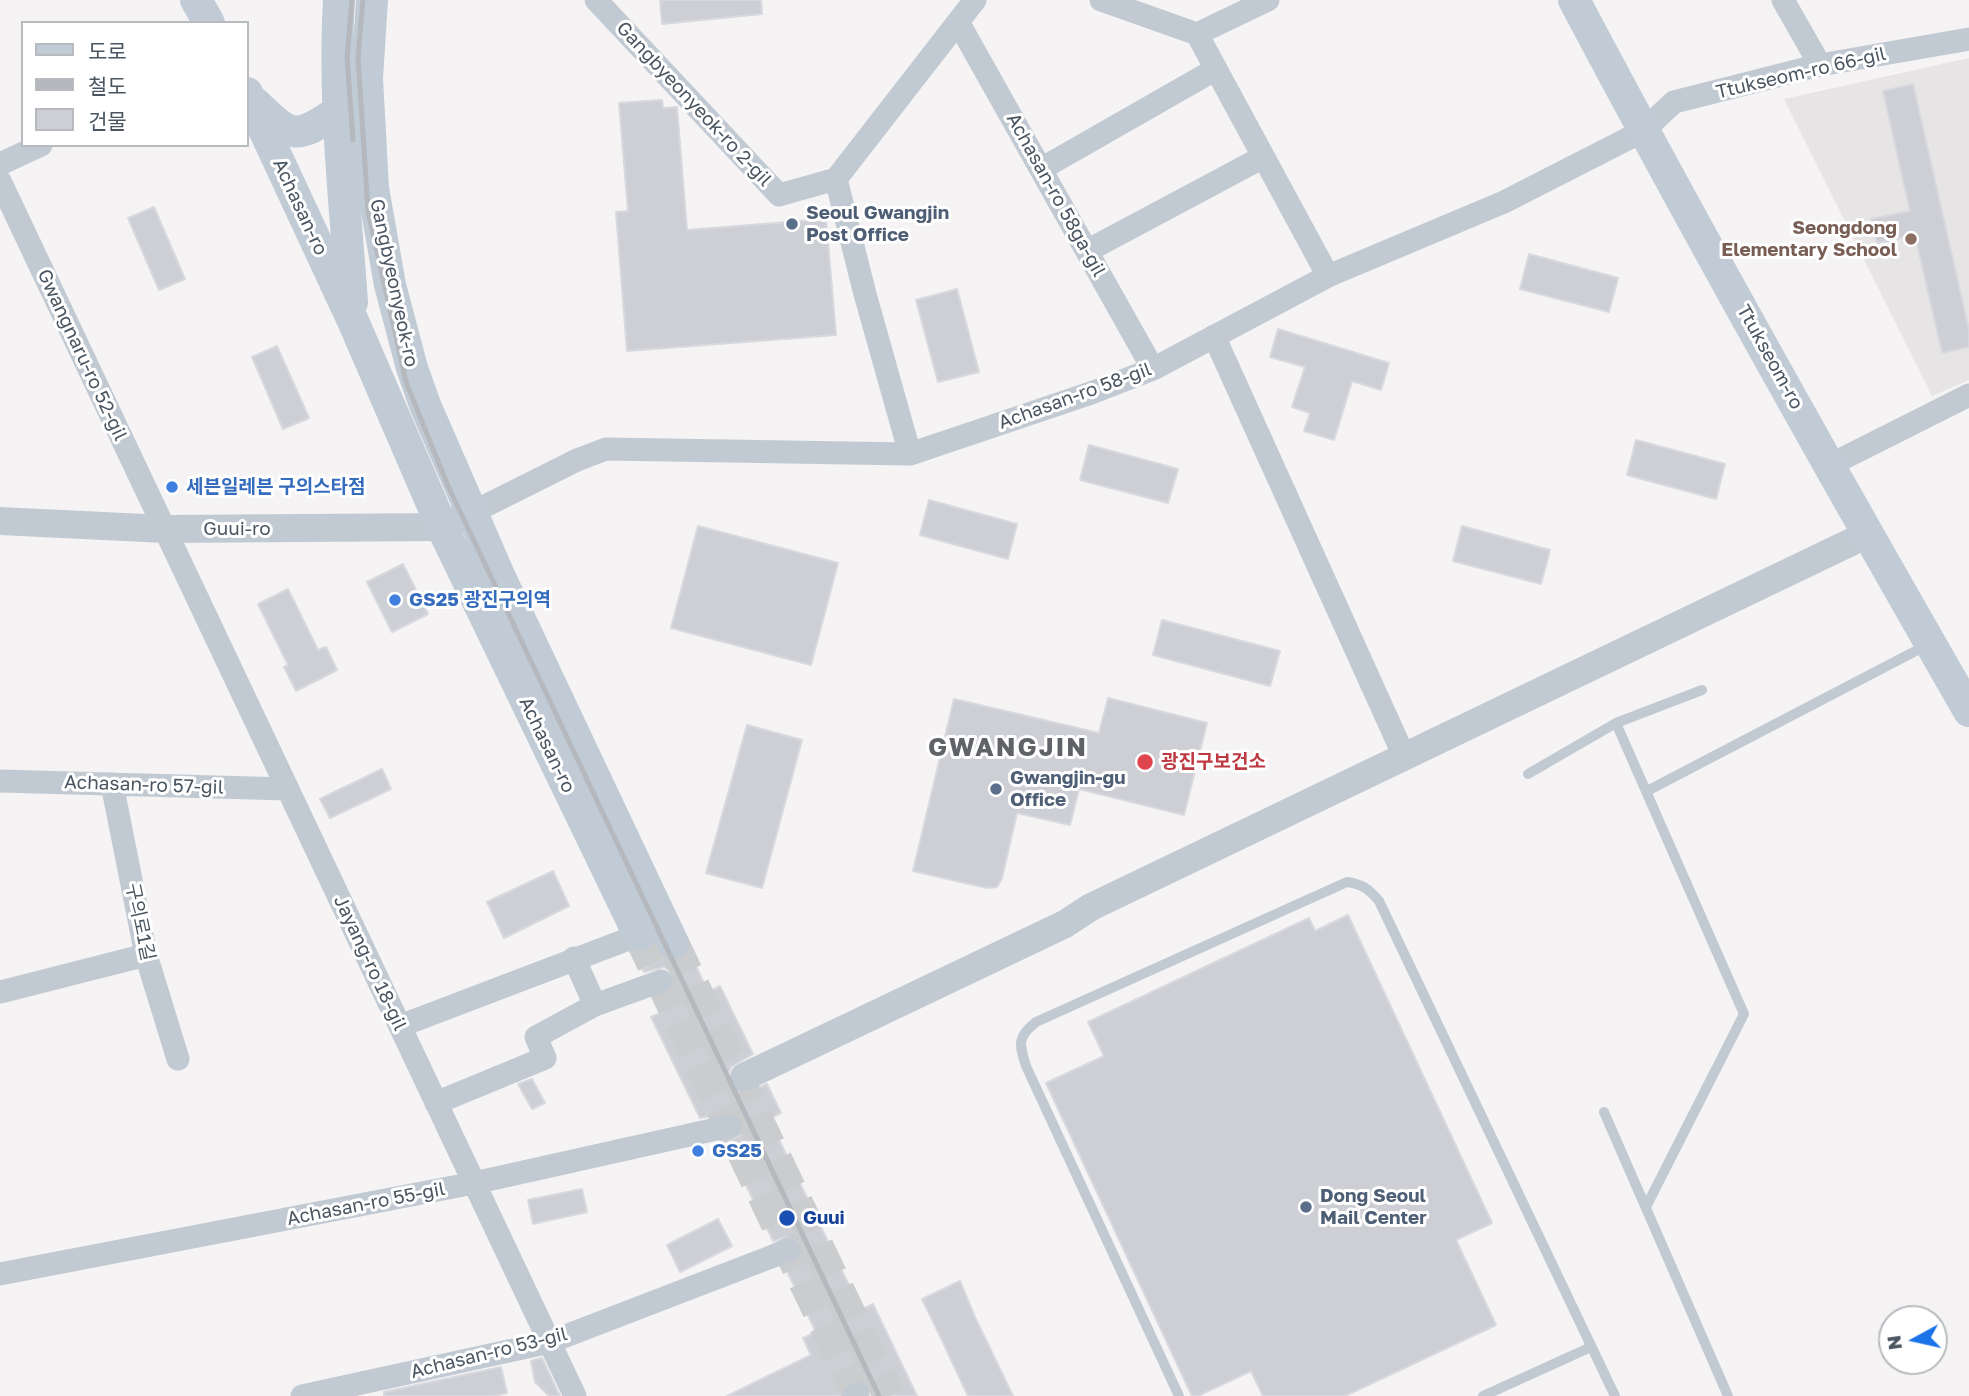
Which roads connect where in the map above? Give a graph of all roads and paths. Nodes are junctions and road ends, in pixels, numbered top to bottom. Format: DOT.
graph roads {
  1 [pos="196,0"];
  2 [pos="338,0"];
  3 [pos="372,0"];
  4 [pos="596,0"];
  5 [pos="975,0"];
  6 [pos="1101,0"];
  7 [pos="1574,0"];
  8 [pos="1783,0"];
  9 [pos="1253,3"];
  10 [pos="208,21"];
  11 [pos="958,22"];
  12 [pos="1197,34"];
  13 [pos="1969,39"];
  14 [pos="1819,65"];
  15 [pos="1216,69"];
  16 [pos="248,95"];
  17 [pos="338,111"];
  18 [pos="1643,131"];
  19 [pos="37,147"];
  20 [pos="1263,157"];
  21 [pos="0,164"];
  22 [pos="1041,169"];
  23 [pos="836,179"];
  24 [pos="0,181"];
  25 [pos="1087,251"];
  26 [pos="1328,276"];
  27 [pos="353,321"];
  28 [pos="1214,336"];
  29 [pos="1153,369"];
  30 [pos="1969,396"];
  31 [pos="425,405"];
  32 [pos="910,454"];
  33 [pos="1830,465"];
  34 [pos="471,513"];
  35 [pos="0,521"];
  36 [pos="442,527"];
  37 [pos="165,529"];
  38 [pos="1868,534"];
  39 [pos="1929,644"];
  40 [pos="1702,690"];
  41 [pos="1966,700"];
  42 [pos="1616,723"];
  43 [pos="1404,756"];
  44 [pos="1528,774"];
  45 [pos="0,780"];
  46 [pos="112,784"];
  47 [pos="288,789"];
  48 [pos="1647,791"];
  49 [pos="638,912"];
  50 [pos="673,943"];
  51 [pos="146,955"];
  52 [pos="574,958"];
  53 [pos="661,981"];
  54 [pos="0,992"];
  55 [pos="595,1005"];
  56 [pos="400,1026"];
  57 [pos="178,1059"];
  58 [pos="744,1077"];
  59 [pos="436,1103"];
  60 [pos="1604,1112"];
  61 [pos="730,1126"];
  62 [pos="474,1183"];
  63 [pos="1646,1207"];
  64 [pos="789,1250"];
  65 [pos="0,1274"];
  66 [pos="550,1342"];
  67 [pos="1591,1347"];
  68 [pos="1610,1395"];
  69 [pos="302,1396"];
  70 [pos="575,1396"];
  71 [pos="1179,1396"];
  72 [pos="1483,1396"];
  73 [pos="1728,1396"];
  1 -- 10 [label="main road"];
  2 -- 17 [label="main road, Gangbyeonyeok-ro"];
  3 -- 31 [label="main road, Gangbyeonyeok-ro"];
  4 -- 23 [label="street, Gangbyeonyeok-ro 2-gil"];
  5 -- 11 [label="street"];
  6 -- 12 [label="street"];
  7 -- 18 [label="main road, Ttukseom-ro"];
  8 -- 14 [label="street"];
  9 -- 12 [label="street"];
  11 -- 22 [label="street, Achasan-ro 58ga-gil"];
  11 -- 23 [label="street"];
  12 -- 15 [label="street"];
  13 -- 14 [label="street, Ttukseom-ro 66-gil"];
  14 -- 18 [label="street, Ttukseom-ro 66-gil"];
  15 -- 20 [label="street"];
  15 -- 22 [label="street"];
  16 -- 17 [label="main road"];
  16 -- 27 [label="main road, Achasan-ro"];
  17 -- 27 [label="main road, Gangbyeonyeok-ro"];
  18 -- 26 [label="street, Achasan-ro 58-gil"];
  18 -- 33 [label="main road, Ttukseom-ro"];
  19 -- 21 [label="street"];
  20 -- 25 [label="street"];
  20 -- 26 [label="street"];
  22 -- 25 [label="street, Achasan-ro 58ga-gil"];
  23 -- 32 [label="street"];
  24 -- 37 [label="street, Gwangnaru-ro 52-gil"];
  25 -- 29 [label="street, Achasan-ro 58ga-gil"];
  26 -- 28 [label="street, Achasan-ro 58-gil"];
  27 -- 31 [label="main road, Achasan-ro"];
  27 -- 36 [label="main road, Achasan-ro"];
  28 -- 29 [label="street, Achasan-ro 58-gil"];
  28 -- 43 [label="street"];
  29 -- 32 [label="street, Achasan-ro 58-gil"];
  30 -- 33 [label="street"];
  31 -- 34 [label="main road, Gangbyeonyeok-ro"];
  32 -- 34 [label="street, Achasan-ro 58-gil"];
  33 -- 38 [label="main road, Ttukseom-ro"];
  34 -- 36 [label="street, Guui-ro"];
  34 -- 49 [label="main road, Achasan-ro"];
  35 -- 37 [label="street, Guui-ro"];
  36 -- 37 [label="street, Guui-ro"];
  36 -- 49 [label="main road, Achasan-ro"];
  37 -- 47 [label="street, Jayang-ro 18-gil"];
  38 -- 39 [label="main road, Ttukseom-ro"];
  38 -- 43 [label="street"];
  39 -- 41 [label="main road, Ttukseom-ro"];
  39 -- 48 [label="lane"];
  40 -- 42 [label="lane"];
  42 -- 44 [label="lane"];
  42 -- 48 [label="lane"];
  43 -- 58 [label="street"];
  45 -- 46 [label="street, Achasan-ro 57-gil"];
  46 -- 47 [label="street, Achasan-ro 57-gil"];
  46 -- 51 [label="street, 구의로1길"];
  47 -- 56 [label="street, Jayang-ro 18-gil"];
  48 -- 63 [label="lane"];
  49 -- 50 [label="main road, Achasan-ro"];
  49 -- 52 [label="street"];
  51 -- 54 [label="street"];
  51 -- 57 [label="street, 구의로1길"];
  52 -- 55 [label="street"];
  52 -- 56 [label="street"];
  53 -- 55 [label="street"];
  55 -- 59 [label="street"];
  56 -- 59 [label="street, Jayang-ro 18-gil"];
  59 -- 62 [label="street, Jayang-ro 18-gil"];
  60 -- 63 [label="lane"];
  61 -- 62 [label="street, Achasan-ro 55-gil"];
  62 -- 65 [label="street, Achasan-ro 55-gil"];
  62 -- 66 [label="street, Jayang-ro 18-gil"];
  63 -- 73 [label="lane"];
  64 -- 66 [label="street, Achasan-ro 53-gil"];
  66 -- 69 [label="street, Achasan-ro 53-gil"];
  66 -- 70 [label="street, Jayang-ro 18-gil"];
  67 -- 68 [label="lane"];
  67 -- 71 [label="lane"];
  67 -- 72 [label="lane"];
}
